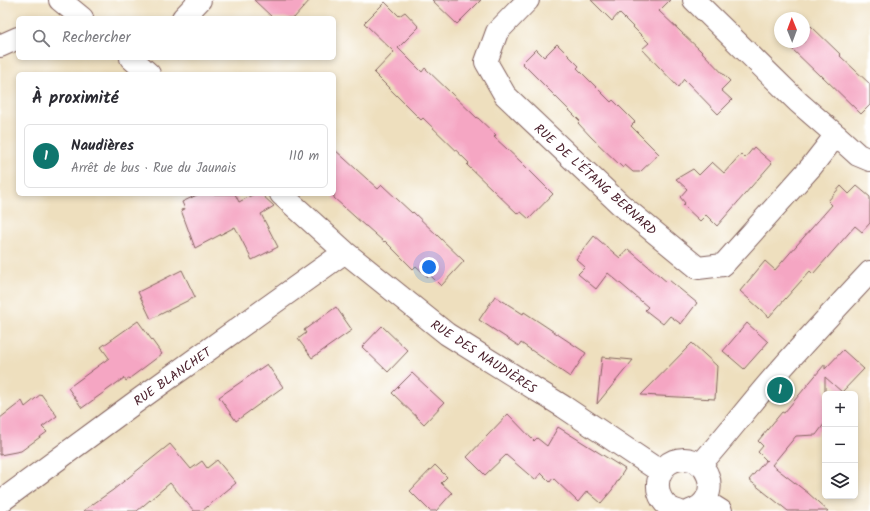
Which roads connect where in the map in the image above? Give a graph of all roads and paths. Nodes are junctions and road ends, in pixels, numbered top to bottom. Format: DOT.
graph roads {
  1 [pos="200,0"];
  2 [pos="528,0"];
  3 [pos="694,0"];
  4 [pos="185,16"];
  5 [pos="16,39"];
  6 [pos="0,46"];
  7 [pos="836,135"];
  8 [pos="870,160"];
  9 [pos="283,196"];
  10 [pos="344,252"];
  11 [pos="870,272"];
  12 [pos="700,465"];
  13 [pos="661,472"];
  14 [pos="0,502"];
  15 [pos="705,508"];
  16 [pos="670,509"];
  1 -- 4 [label="street"];
  2 -- 7 [label="street, RUE DE L'ÉTANG BERNARD"];
  3 -- 7 [label="street"];
  5 -- 6 [label="street"];
  7 -- 8 [label="street"];
  9 -- 10 [label="street, RUE DES NAUDIÈRES"];
  10 -- 13 [label="street, RUE DES NAUDIÈRES"];
  10 -- 14 [label="street, RUE BLANCHET"];
  11 -- 12 [label="street"];
  12 -- 13 [label="street"];
  12 -- 15 [label="street"];
  13 -- 16 [label="street"];
}
